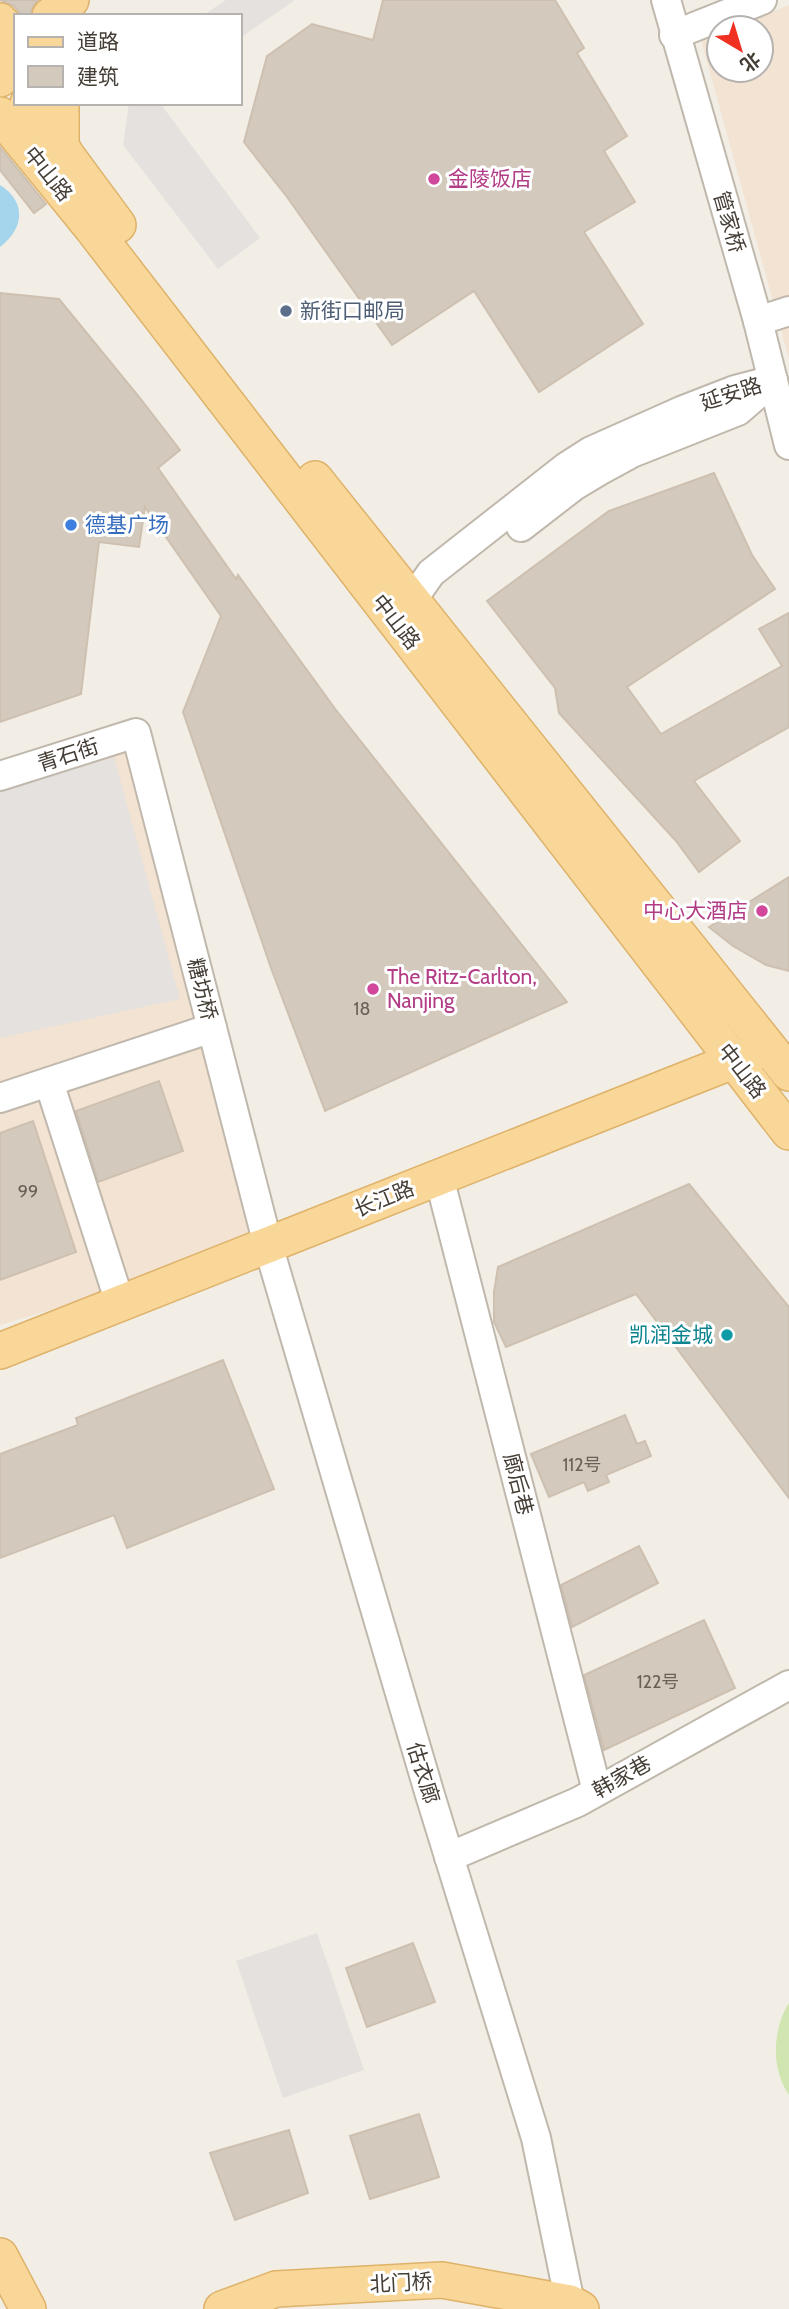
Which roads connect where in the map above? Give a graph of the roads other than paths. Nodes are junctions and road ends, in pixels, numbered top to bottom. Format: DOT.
graph roads {
  1 [pos="18,0"];
  2 [pos="71,0"];
  3 [pos="666,0"];
  4 [pos="762,0"];
  5 [pos="0,7"];
  6 [pos="53,14"];
  7 [pos="0,21"];
  8 [pos="674,35"];
  9 [pos="14,41"];
  10 [pos="14,64"];
  11 [pos="0,79"];
  12 [pos="29,105"];
  13 [pos="61,105"];
  14 [pos="0,115"];
  15 [pos="0,138"];
  16 [pos="56,163"];
  17 [pos="789,311"];
  18 [pos="158,314"];
  19 [pos="758,321"];
  20 [pos="773,380"];
  21 [pos="789,445"];
  22 [pos="412,600"];
  23 [pos="136,733"];
  24 [pos="0,776"];
  25 [pos="212,1028"];
  26 [pos="782,1053"];
  27 [pos="733,1060"];
  28 [pos="50,1082"];
  29 [pos="0,1098"];
  30 [pos="789,1131"];
  31 [pos="439,1177"];
  32 [pos="268,1245"];
  33 [pos="120,1303"];
  34 [pos="0,1351"];
  35 [pos="789,1685"];
  36 [pos="597,1791"];
  37 [pos="449,1857"];
  38 [pos="0,2256"];
  39 [pos="575,2306"];
  40 [pos="28,2309"];
  41 [pos="222,2309"];
  1 -- 5 [label="main road"];
  2 -- 6 [label="main road"];
  3 -- 8 [label="street, 管家桥"];
  4 -- 8 [label="street"];
  7 -- 9 [label="main road"];
  8 -- 19 [label="street, 管家桥"];
  10 -- 11 [label="main road"];
  12 -- 16 [label="main road, 中山路"];
  13 -- 16 [label="main road"];
  14 -- 16 [label="street"];
  15 -- 16 [label="main road"];
  16 -- 18 [label="street"];
  16 -- 22 [label="main road, 中山路"];
  17 -- 19 [label="street"];
  18 -- 27 [label="main road, 中山路"];
  18 -- 30 [label="street"];
  19 -- 20 [label="street, 管家桥"];
  20 -- 21 [label="street, 管家桥"];
  20 -- 22 [label="street, 延安路"];
  22 -- 26 [label="main road, 中山路"];
  23 -- 24 [label="street, 青石街"];
  23 -- 25 [label="street, 糖坊桥"];
  25 -- 28 [label="street"];
  25 -- 32 [label="street, 糖坊桥"];
  26 -- 27 [label="main road, 长江路"];
  27 -- 30 [label="main road, 中山路"];
  27 -- 31 [label="main road, 长江路"];
  28 -- 29 [label="street"];
  28 -- 33 [label="street"];
  31 -- 32 [label="main road, 长江路"];
  31 -- 36 [label="street, 廊后巷"];
  32 -- 33 [label="main road, 长江路"];
  32 -- 37 [label="street, 估衣廊"];
  33 -- 34 [label="main road, 长江路"];
  35 -- 36 [label="street, 韩家巷"];
  36 -- 37 [label="street, 韩家巷"];
  37 -- 39 [label="street, 估衣廊"];
  38 -- 40 [label="main road"];
  39 -- 41 [label="main road, 北门桥"];
}
